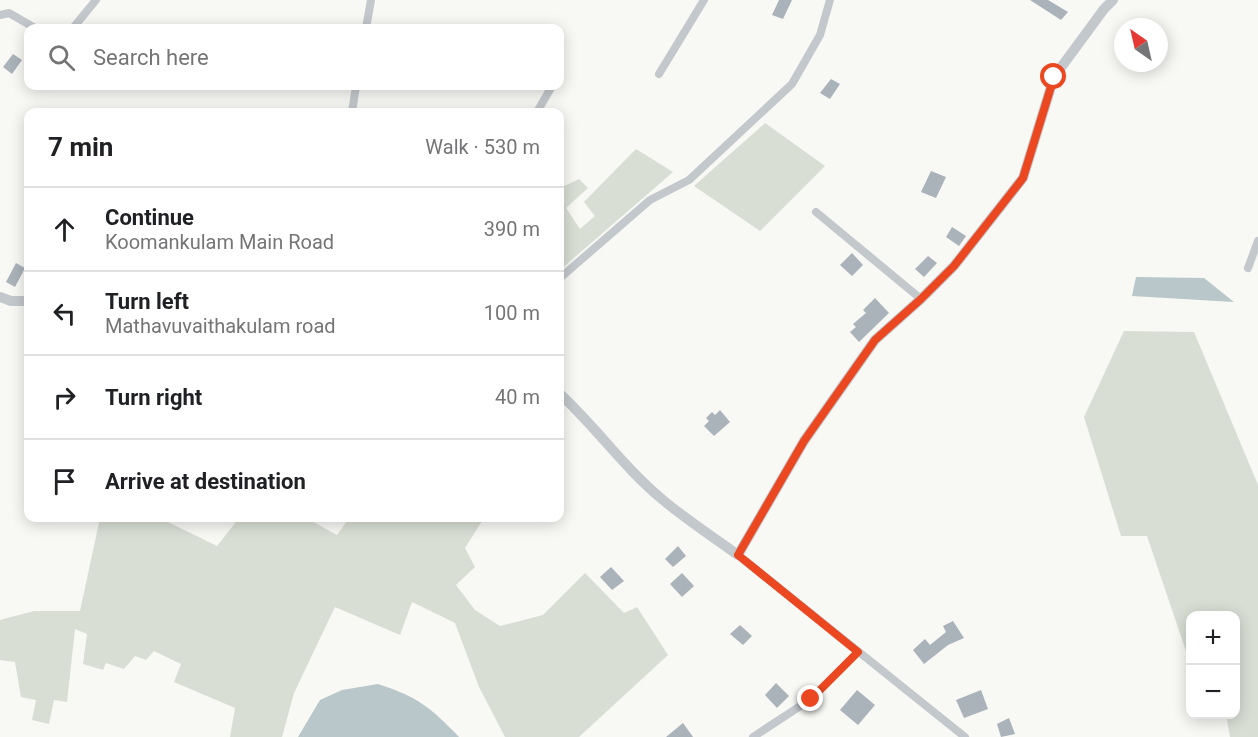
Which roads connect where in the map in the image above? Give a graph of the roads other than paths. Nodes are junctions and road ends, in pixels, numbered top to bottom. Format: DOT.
graph roads {
  1 [pos="96,0"];
  2 [pos="371,0"];
  3 [pos="692,0"];
  4 [pos="830,0"];
  5 [pos="1113,0"];
  6 [pos="702,3"];
  7 [pos="0,15"];
  8 [pos="28,24"];
  9 [pos="76,24"];
  10 [pos="367,24"];
  11 [pos="659,74"];
  12 [pos="355,90"];
  13 [pos="550,90"];
  14 [pos="353,108"];
  15 [pos="539,108"];
  16 [pos="816,212"];
  17 [pos="1258,241"];
  18 [pos="1248,268"];
  19 [pos="564,275"];
  20 [pos="0,297"];
  21 [pos="921,299"];
  22 [pos="24,301"];
  23 [pos="564,398"];
  24 [pos="738,555"];
  25 [pos="858,652"];
  26 [pos="753,737"];
  27 [pos="965,737"];
  1 -- 9 [label="street"];
  2 -- 10 [label="street"];
  3 -- 6 [label="street"];
  4 -- 19 [label="street"];
  5 -- 21 [label="street"];
  6 -- 11 [label="street"];
  7 -- 8 [label="street"];
  12 -- 14 [label="street"];
  13 -- 15 [label="street"];
  16 -- 21 [label="street"];
  17 -- 18 [label="street"];
  20 -- 22 [label="street"];
  21 -- 24 [label="street"];
  23 -- 24 [label="street"];
  24 -- 25 [label="street"];
  25 -- 26 [label="street"];
  25 -- 27 [label="street"];
}
